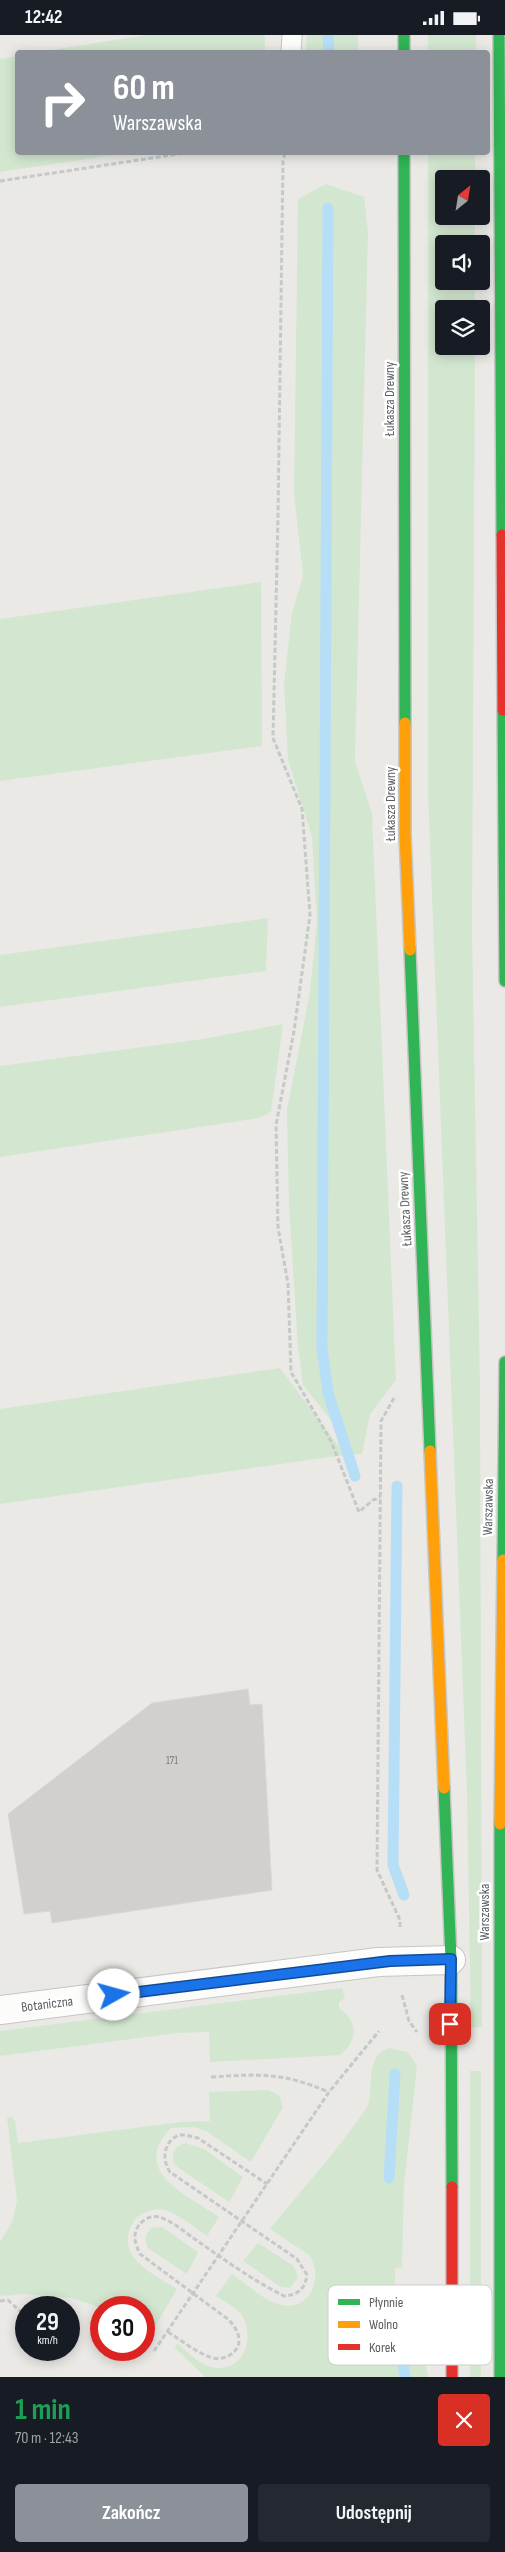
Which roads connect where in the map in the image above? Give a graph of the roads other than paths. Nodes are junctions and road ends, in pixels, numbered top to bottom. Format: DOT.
graph roads {
  1 [pos="292,35"];
  2 [pos="404,35"];
  3 [pos="499,35"];
  4 [pos="291,50"];
  5 [pos="404,50"];
  6 [pos="404,155"];
  7 [pos="505,981"];
  8 [pos="505,1362"];
  9 [pos="502,1929"];
  10 [pos="451,1959"];
  11 [pos="0,2009"];
  12 [pos="452,2285"];
  13 [pos="500,2377"];
  1 -- 4 [label="lane"];
  2 -- 5 [label="main road"];
  3 -- 7 [label="main road"];
  6 -- 10 [label="main road, Łukasza Drewny"];
  8 -- 9 [label="main road, Warszawska"];
  9 -- 13 [label="main road, Warszawska"];
  10 -- 11 [label="street, Botaniczna"];
  10 -- 12 [label="main road"];
}
